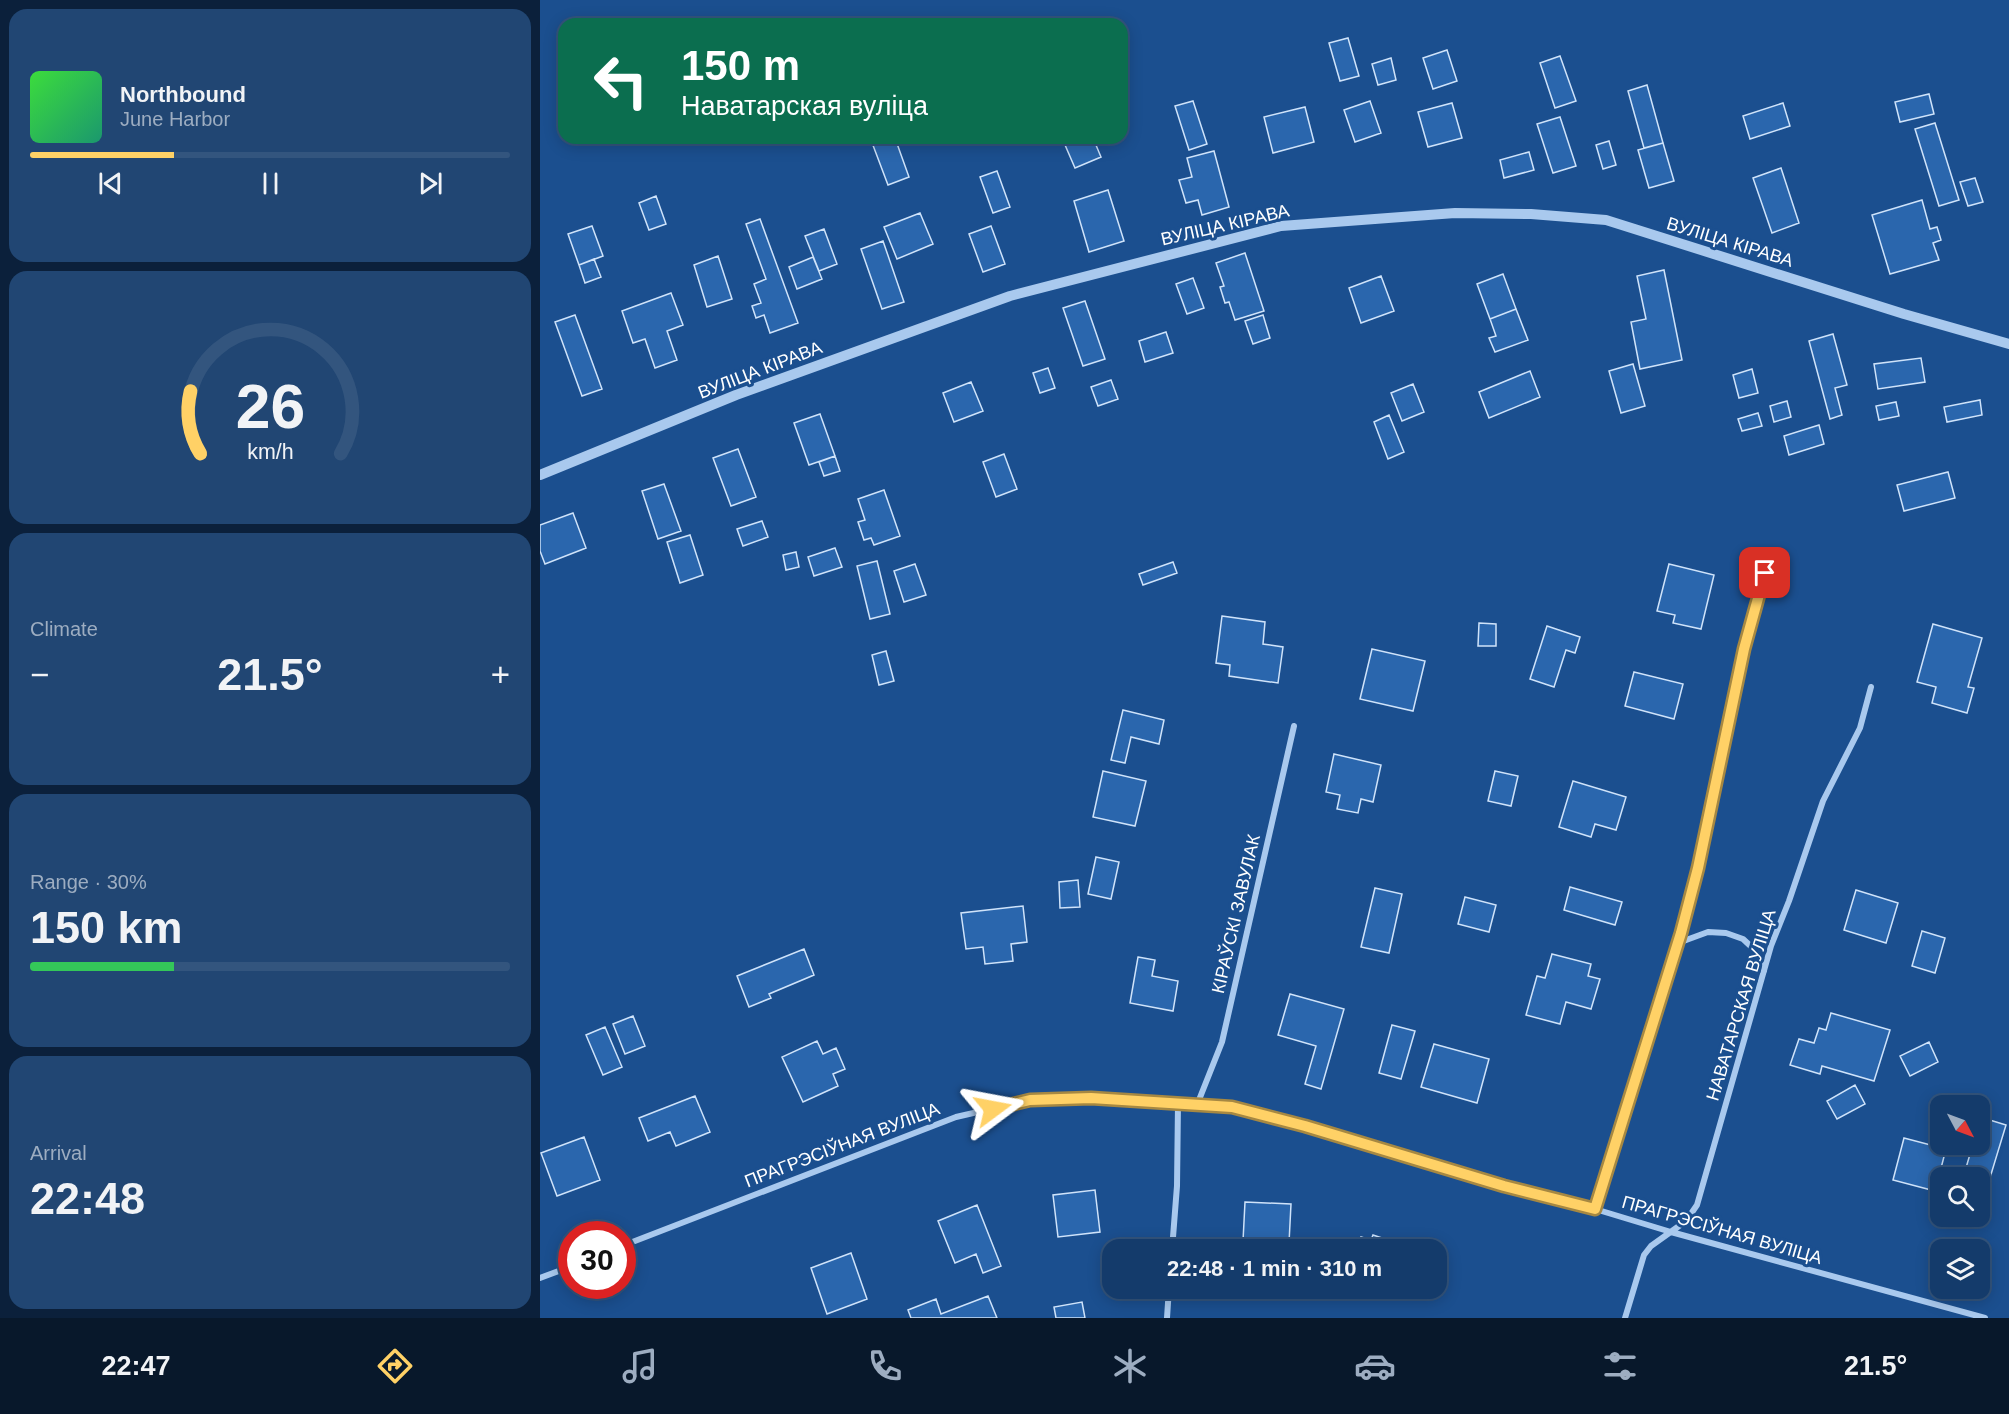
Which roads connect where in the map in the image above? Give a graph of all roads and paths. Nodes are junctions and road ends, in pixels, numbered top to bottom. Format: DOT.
graph roads {
  1 [pos="2009,344"];
  2 [pos="540,475"];
  3 [pos="1770,554"];
  4 [pos="1871,687"];
  5 [pos="1294,726"];
  6 [pos="1678,944"];
  7 [pos="1764,972"];
  8 [pos="1178,1104"];
  9 [pos="1197,1105"];
  10 [pos="1595,1209"];
  11 [pos="1671,1232"];
  12 [pos="1173,1239"];
  13 [pos="636,1241"];
  14 [pos="558,1271"];
  15 [pos="540,1278"];
  16 [pos="1168,1299"];
  17 [pos="1167,1318"];
  18 [pos="1625,1318"];
  19 [pos="1985,1318"];
  1 -- 2 [label="street, ВУЛІЦА КІРАВА"];
  3 -- 6 [label="street"];
  4 -- 7 [label="street, НАВАТАРСКАЯ ВУЛІЦА"];
  5 -- 9 [label="street, КІРАЎСКІ ЗАВУЛАК"];
  6 -- 7 [label="street"];
  6 -- 10 [label="street"];
  7 -- 11 [label="street, НАВАТАРСКАЯ ВУЛІЦА"];
  8 -- 9 [label="street, ПРАГРЭСІЎНАЯ ВУЛІЦА"];
  8 -- 12 [label="street"];
  8 -- 13 [label="street, ПРАГРЭСІЎНАЯ ВУЛІЦА"];
  9 -- 10 [label="street, ПРАГРЭСІЎНАЯ ВУЛІЦА"];
  10 -- 11 [label="street, ПРАГРЭСІЎНАЯ ВУЛІЦА"];
  11 -- 18 [label="street, НАВАТАРСКАЯ ВУЛІЦА"];
  11 -- 19 [label="street, ПРАГРЭСІЎНАЯ ВУЛІЦА"];
  14 -- 15 [label="street"];
  16 -- 17 [label="street"];
}
